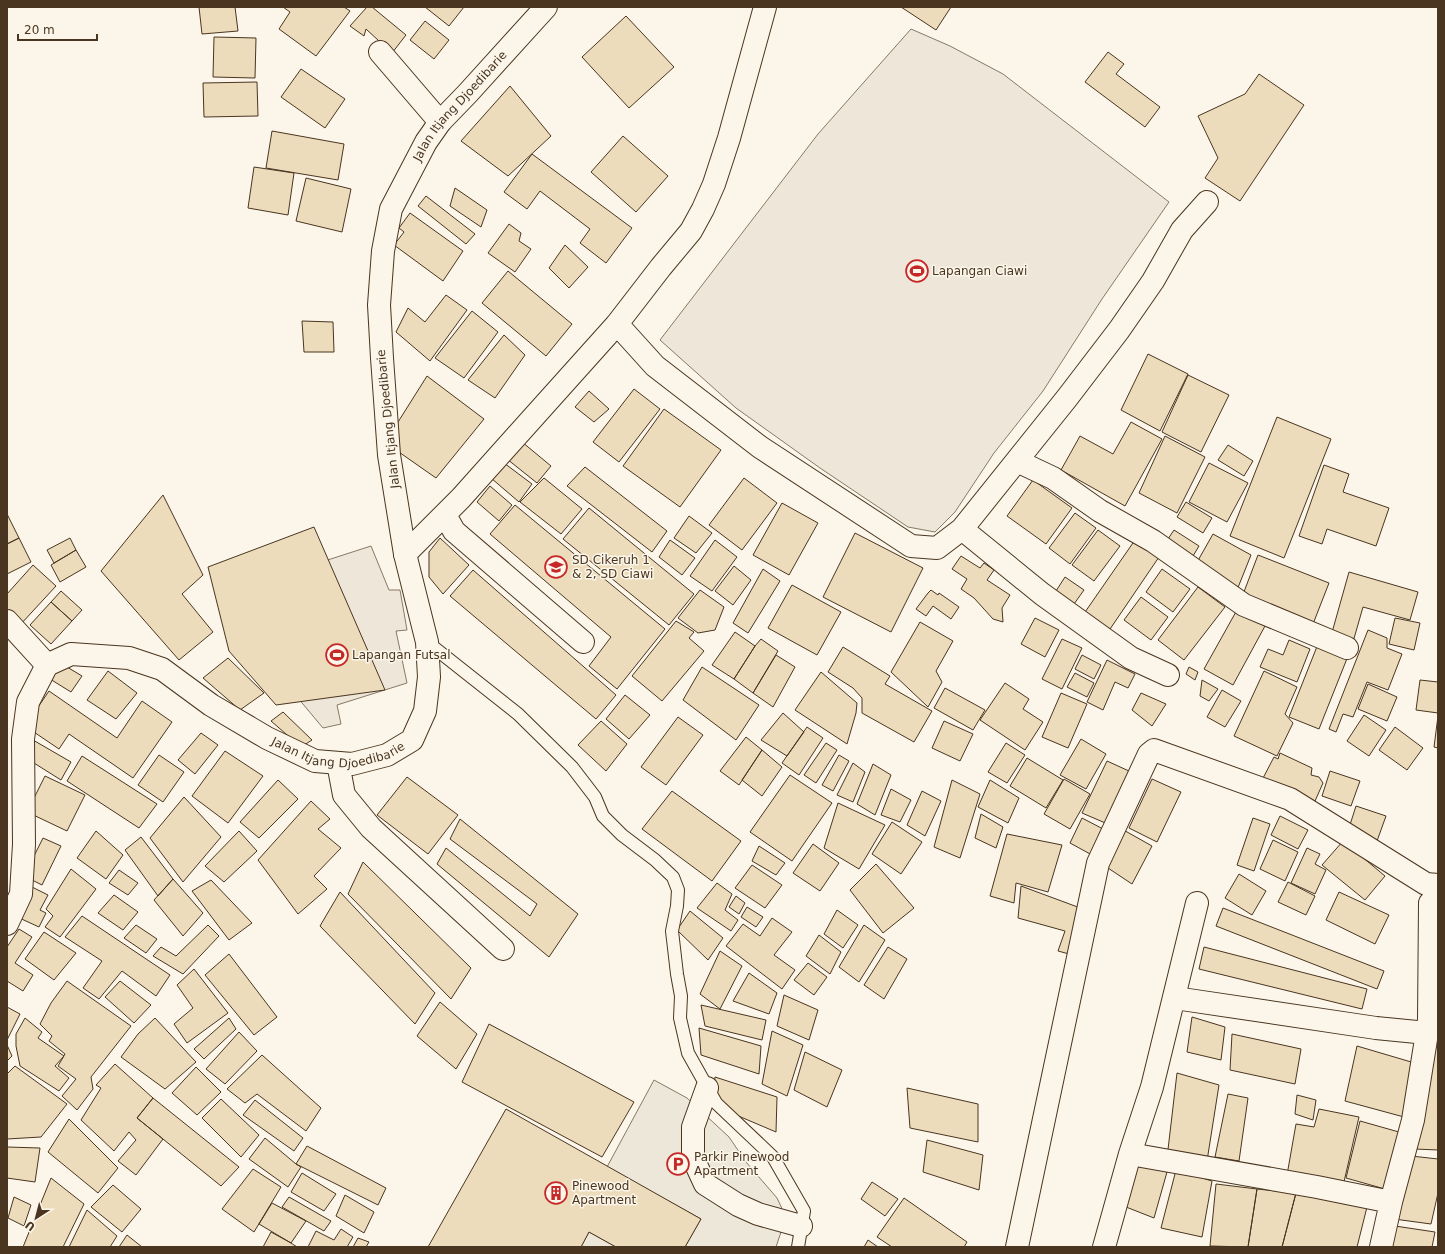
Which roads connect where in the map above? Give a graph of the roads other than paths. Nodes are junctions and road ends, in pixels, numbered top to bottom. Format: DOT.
graph roads {
  1 [pos="546,7"];
  2 [pos="765,7"];
  3 [pos="380,52"];
  4 [pos="440,122"];
  5 [pos="1207,202"];
  6 [pos="617,324"];
  7 [pos="1017,461"];
  8 [pos="445,516"];
  9 [pos="962,529"];
  10 [pos="405,554"];
  11 [pos="7,621"];
  12 [pos="427,642"];
  13 [pos="583,642"];
  14 [pos="1347,648"];
  15 [pos="47,665"];
  16 [pos="1168,675"];
  17 [pos="338,763"];
  18 [pos="1434,894"];
  19 [pos="1197,902"];
  20 [pos="7,924"];
  21 [pos="503,949"];
  22 [pos="1175,998"];
  23 [pos="1427,1033"];
  24 [pos="707,1088"];
  25 [pos="1130,1154"];
  26 [pos="1391,1202"];
  27 [pos="800,1237"];
  28 [pos="1017,1247"];
  29 [pos="1104,1247"];
  30 [pos="1380,1247"];
  1 -- 4 [label="street, Jalan Itjang Djoedibarie"];
  2 -- 6 [label="street"];
  3 -- 4 [label="street"];
  4 -- 10 [label="street, Jalan Itjang Djoedibarie"];
  5 -- 7 [label="street"];
  6 -- 8 [label="street"];
  6 -- 9 [label="street"];
  7 -- 9 [label="street"];
  7 -- 14 [label="street"];
  8 -- 10 [label="street"];
  8 -- 13 [label="street"];
  9 -- 16 [label="street"];
  10 -- 12 [label="street, Jalan Itjang Djoedibarie"];
  11 -- 15 [label="street"];
  12 -- 17 [label="street, Jalan Itjang Djoedibarie"];
  12 -- 24 [label="lane"];
  15 -- 17 [label="street, Jalan Itjang Djoedibarie"];
  15 -- 20 [label="street"];
  17 -- 21 [label="street"];
  18 -- 23 [label="street"];
  18 -- 28 [label="street"];
  19 -- 22 [label="street"];
  22 -- 23 [label="street"];
  22 -- 25 [label="street"];
  23 -- 26 [label="street"];
  24 -- 27 [label="lane"];
  24 -- 27 [label="street"];
  25 -- 26 [label="street"];
  25 -- 29 [label="street"];
  26 -- 30 [label="street"];
}
